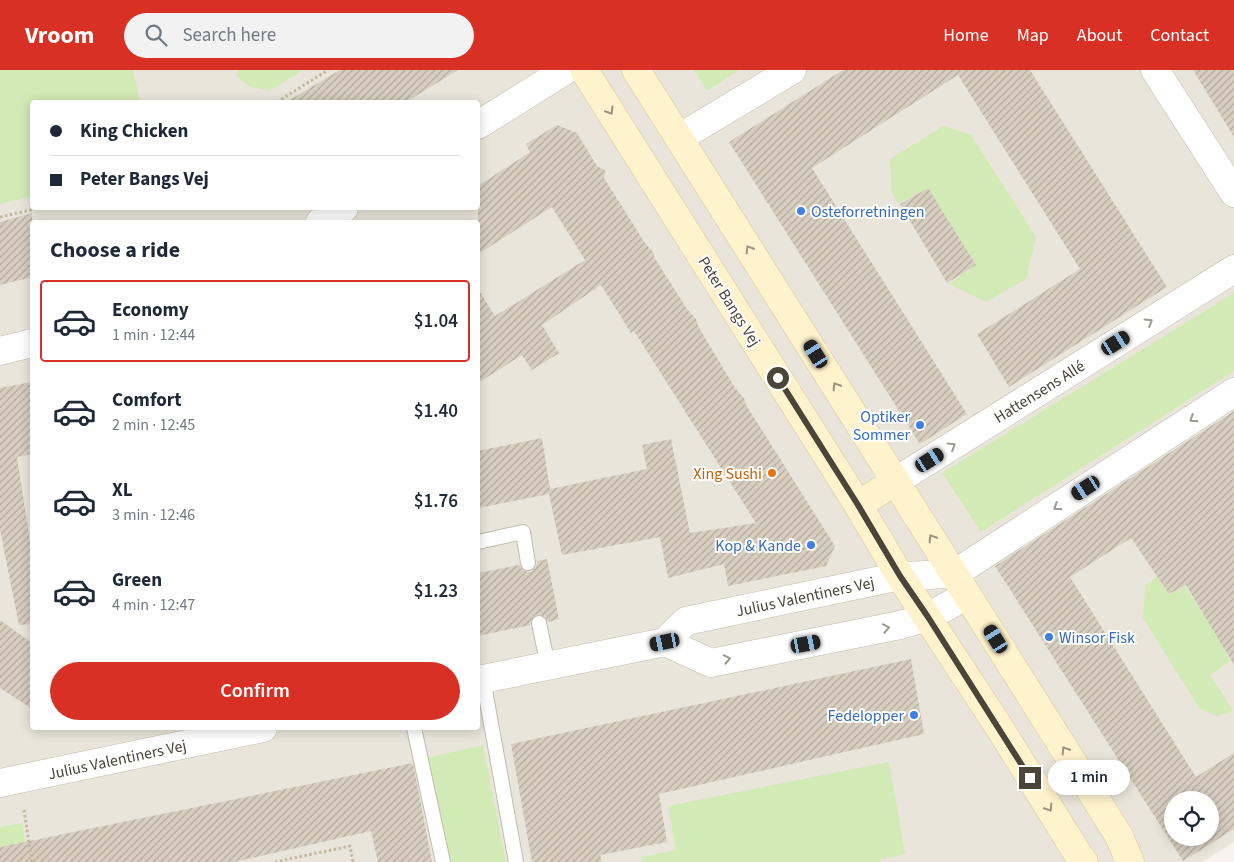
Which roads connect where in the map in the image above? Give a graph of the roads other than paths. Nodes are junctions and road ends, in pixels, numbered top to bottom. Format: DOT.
graph roads {
  1 [pos="566,70"];
  2 [pos="584,70"];
  3 [pos="636,70"];
  4 [pos="792,70"];
  5 [pos="1155,70"];
  6 [pos="480,124"];
  7 [pos="679,138"];
  8 [pos="642,161"];
  9 [pos="1234,194"];
  10 [pos="341,210"];
  11 [pos="323,220"];
  12 [pos="1234,269"];
  13 [pos="30,344"];
  14 [pos="0,351"];
  15 [pos="1234,392"];
  16 [pos="896,481"];
  17 [pos="858,505"];
  18 [pos="480,542"];
  19 [pos="528,563"];
  20 [pos="900,576"];
  21 [pos="961,584"];
  22 [pos="928,617"];
  23 [pos="539,623"];
  24 [pos="665,642"];
  25 [pos="548,666"];
  26 [pos="480,680"];
  27 [pos="253,730"];
  28 [pos="414,730"];
  29 [pos="10,781"];
  30 [pos="443,862"];
  31 [pos="516,862"];
  32 [pos="1084,862"];
  33 [pos="1130,862"];
  1 -- 6 [label="street"];
  2 -- 8 [label="street, Peter Bangs Vej, one-way"];
  3 -- 7 [label="street"];
  4 -- 7 [label="street"];
  5 -- 9 [label="street"];
  7 -- 8 [label="street"];
  16 -- 7 [label="street, one-way"];
  8 -- 17 [label="street, Peter Bangs Vej"];
  10 -- 11 [label="street"];
  16 -- 12 [label="street, Hattensens Allé, one-way"];
  13 -- 14 [label="street"];
  15 -- 21 [label="street, one-way"];
  16 -- 17 [label="street"];
  21 -- 16 [label="street, one-way"];
  17 -- 20 [label="street, Peter Bangs Vej"];
  18 -- 19 [label="lane"];
  20 -- 21 [label="street, Julius Valentiners Vej"];
  20 -- 22 [label="street, Peter Bangs Vej"];
  20 -- 24 [label="street, Julius Valentiners Vej"];
  21 -- 22 [label="street"];
  33 -- 21 [label="street, one-way"];
  24 -- 22 [label="street, one-way"];
  22 -- 32 [label="street, Peter Bangs Vej, one-way"];
  23 -- 25 [label="lane"];
  24 -- 25 [label="street"];
  25 -- 26 [label="street"];
  26 -- 31 [label="lane"];
  27 -- 29 [label="street, Julius Valentiners Vej"];
  28 -- 30 [label="lane"];
}
